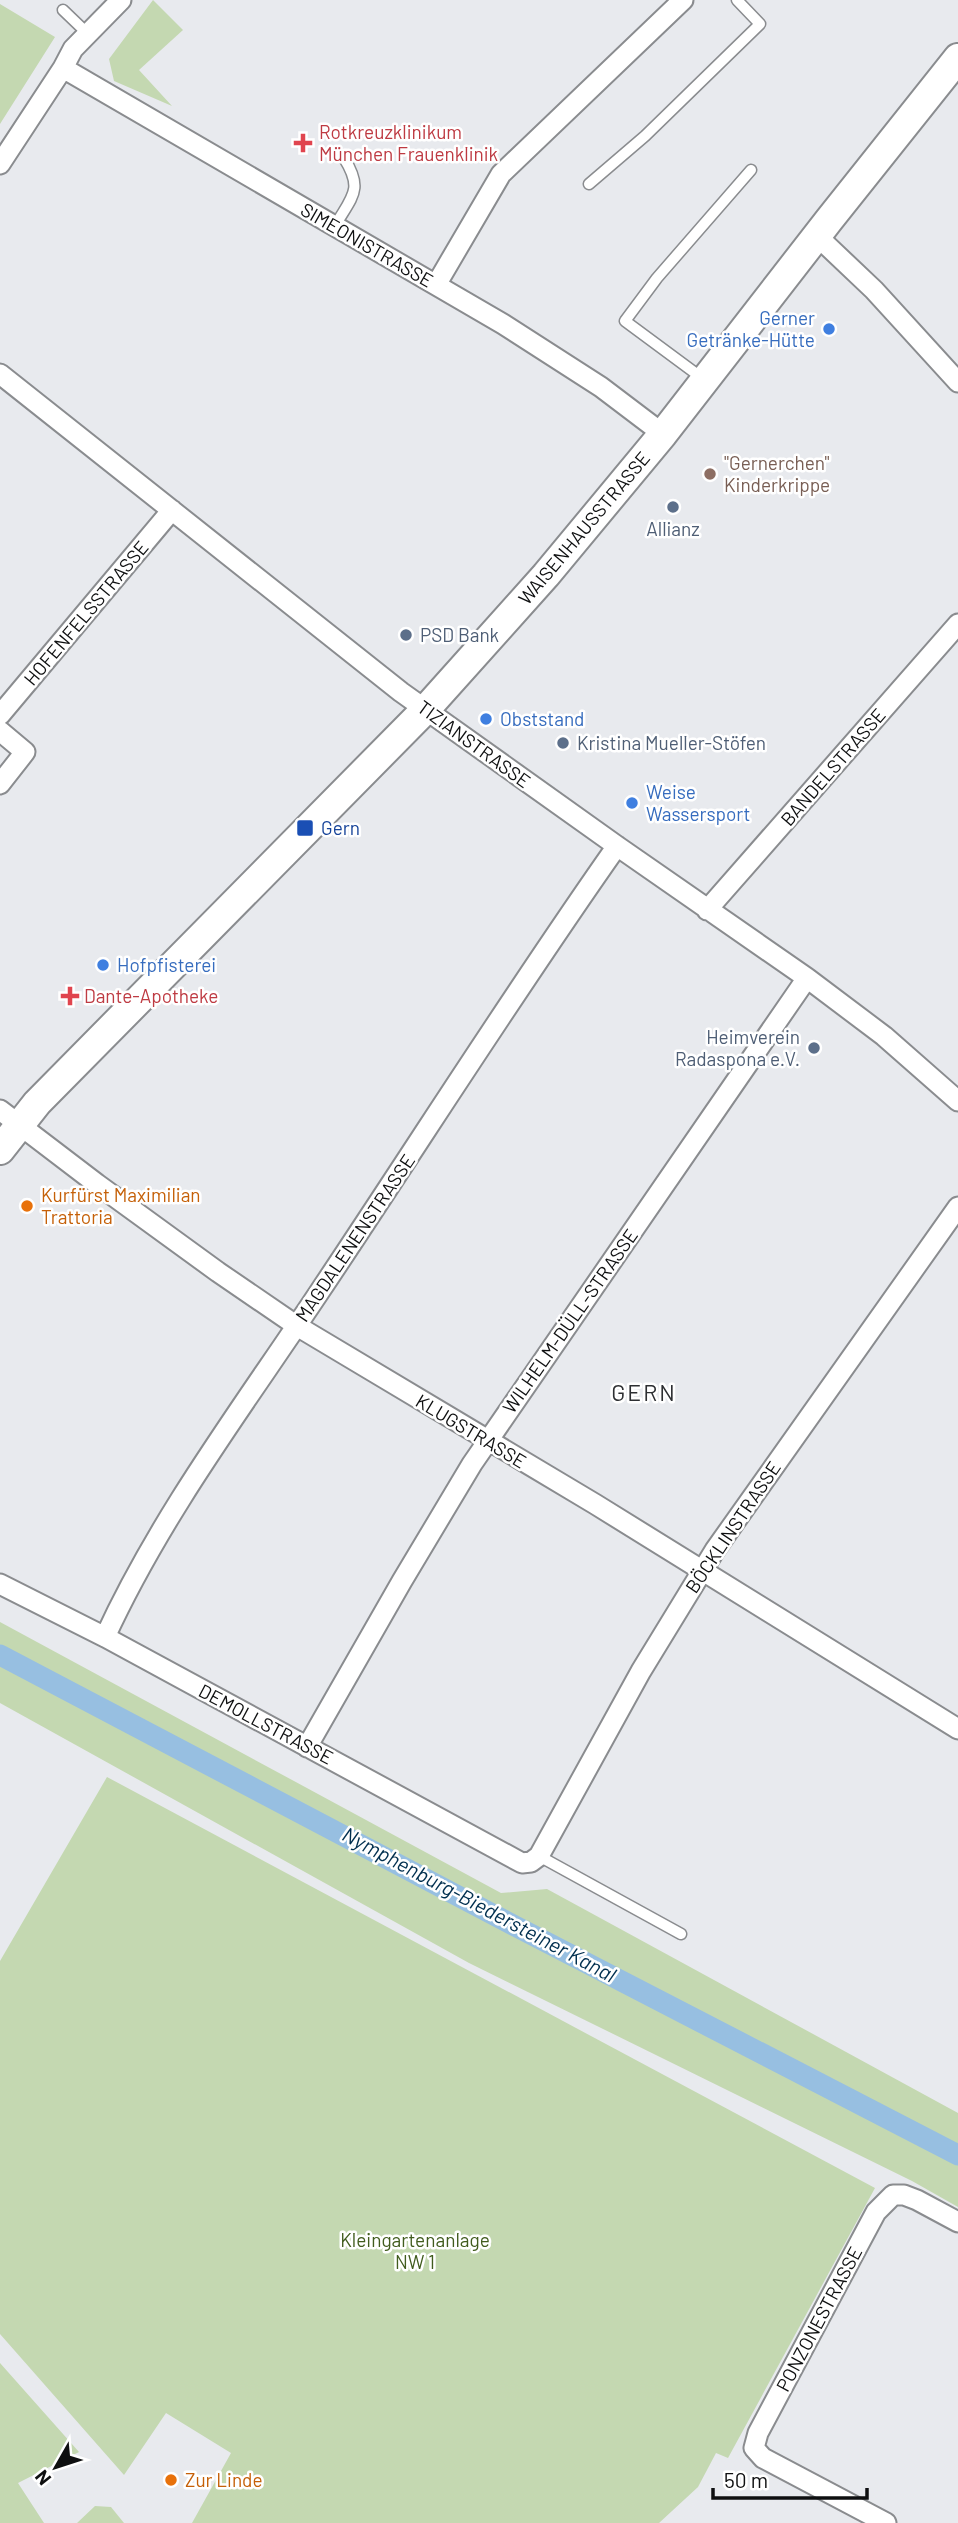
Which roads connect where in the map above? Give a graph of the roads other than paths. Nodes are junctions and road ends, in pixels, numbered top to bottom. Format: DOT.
graph roads {
  1 [pos="121,0"];
  2 [pos="683,0"];
  3 [pos="737,0"];
  4 [pos="63,10"];
  5 [pos="88,34"];
  6 [pos="958,58"];
  7 [pos="63,68"];
  8 [pos="344,158"];
  9 [pos="0,164"];
  10 [pos="751,170"];
  11 [pos="589,184"];
  12 [pos="335,226"];
  13 [pos="817,235"];
  14 [pos="436,285"];
  15 [pos="0,374"];
  16 [pos="705,381"];
  17 [pos="958,382"];
  18 [pos="663,434"];
  19 [pos="172,510"];
  20 [pos="958,624"];
  21 [pos="426,709"];
  22 [pos="0,715"];
  23 [pos="0,731"];
  24 [pos="0,784"];
  25 [pos="617,846"];
  26 [pos="707,910"];
  27 [pos="807,978"];
  28 [pos="958,1101"];
  29 [pos="9,1117"];
  30 [pos="0,1150"];
  31 [pos="958,1207"];
  32 [pos="297,1325"];
  33 [pos="487,1441"];
  34 [pos="701,1572"];
  35 [pos="0,1584"];
  36 [pos="105,1637"];
  37 [pos="958,1730"];
  38 [pos="307,1747"];
  39 [pos="535,1859"];
  40 [pos="681,1934"];
  41 [pos="958,2222"];
  42 [pos="886,2523"];
  1 -- 5 [label="street"];
  2 -- 14 [label="street"];
  3 -- 11 [label="lane"];
  4 -- 5 [label="lane"];
  5 -- 7 [label="street"];
  6 -- 13 [label="street, WAISENHAUSSTRASSE"];
  7 -- 9 [label="street"];
  7 -- 12 [label="street, SIMEONISTRASSE"];
  8 -- 12 [label="lane"];
  10 -- 16 [label="lane"];
  12 -- 14 [label="street, SIMEONISTRASSE"];
  13 -- 16 [label="street, WAISENHAUSSTRASSE"];
  13 -- 17 [label="street"];
  14 -- 18 [label="street, SIMEONISTRASSE"];
  15 -- 19 [label="street, TIZIANSTRASSE"];
  16 -- 18 [label="street, WAISENHAUSSTRASSE"];
  18 -- 21 [label="street, WAISENHAUSSTRASSE"];
  19 -- 21 [label="street, TIZIANSTRASSE"];
  19 -- 22 [label="street, HOFENFELSSTRASSE"];
  20 -- 26 [label="street, BANDELSTRASSE"];
  21 -- 25 [label="street, TIZIANSTRASSE"];
  21 -- 29 [label="street, WAISENHAUSSTRASSE"];
  23 -- 24 [label="street"];
  25 -- 26 [label="street, TIZIANSTRASSE"];
  25 -- 32 [label="street, MAGDALENENSTRASSE"];
  26 -- 27 [label="street, TIZIANSTRASSE"];
  27 -- 28 [label="street, TIZIANSTRASSE"];
  27 -- 33 [label="street, WILHELM-DÜLL-STRASSE"];
  29 -- 30 [label="street, WAISENHAUSSTRASSE"];
  29 -- 32 [label="street, KLUGSTRASSE"];
  31 -- 34 [label="street, BÖCKLINSTRASSE"];
  32 -- 33 [label="street, KLUGSTRASSE"];
  32 -- 36 [label="street, MAGDALENENSTRASSE"];
  33 -- 34 [label="street, KLUGSTRASSE"];
  33 -- 38 [label="street, WILHELM-DÜLL-STRASSE"];
  34 -- 37 [label="street, KLUGSTRASSE"];
  34 -- 39 [label="street, BÖCKLINSTRASSE"];
  35 -- 36 [label="street, DEMOLLSTRASSE"];
  36 -- 38 [label="street, DEMOLLSTRASSE"];
  38 -- 39 [label="street, DEMOLLSTRASSE"];
  39 -- 40 [label="lane"];
  41 -- 42 [label="street, PONZONESTRASSE"];
}
